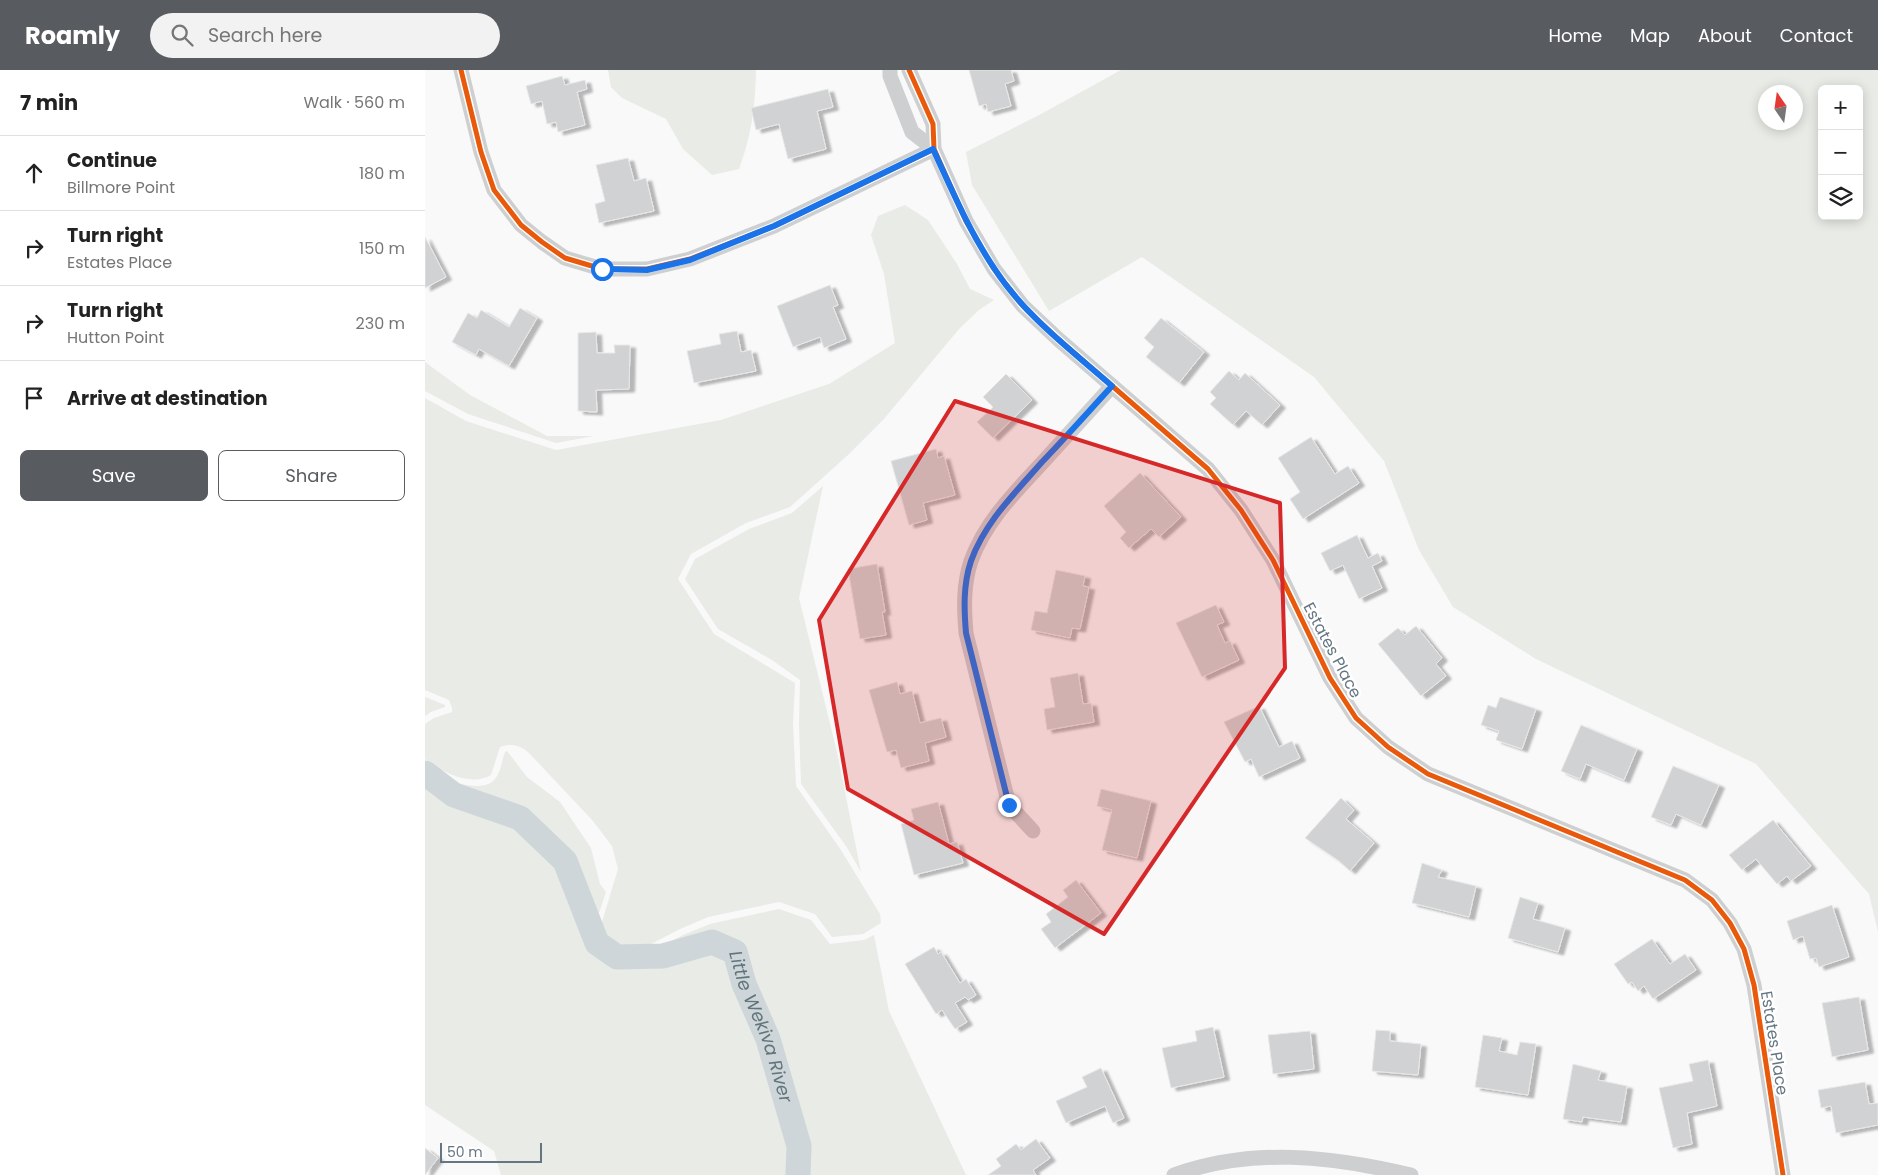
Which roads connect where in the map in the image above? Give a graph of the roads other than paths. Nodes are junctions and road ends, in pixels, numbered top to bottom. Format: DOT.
graph roads {
  1 [pos="461,70"];
  2 [pos="890,70"];
  3 [pos="909,70"];
  4 [pos="933,149"];
  5 [pos="1112,386"];
  6 [pos="1033,831"];
  7 [pos="1371,1170"];
  8 [pos="1174,1175"];
  9 [pos="1411,1175"];
  10 [pos="1783,1175"];
  1 -- 4 [label="street"];
  2 -- 4 [label="street, Estates Place"];
  3 -- 4 [label="street, Estates Place"];
  4 -- 5 [label="street, Estates Place"];
  5 -- 6 [label="street"];
  5 -- 10 [label="street, Estates Place"];
  7 -- 8 [label="street"];
  7 -- 9 [label="street"];
}
